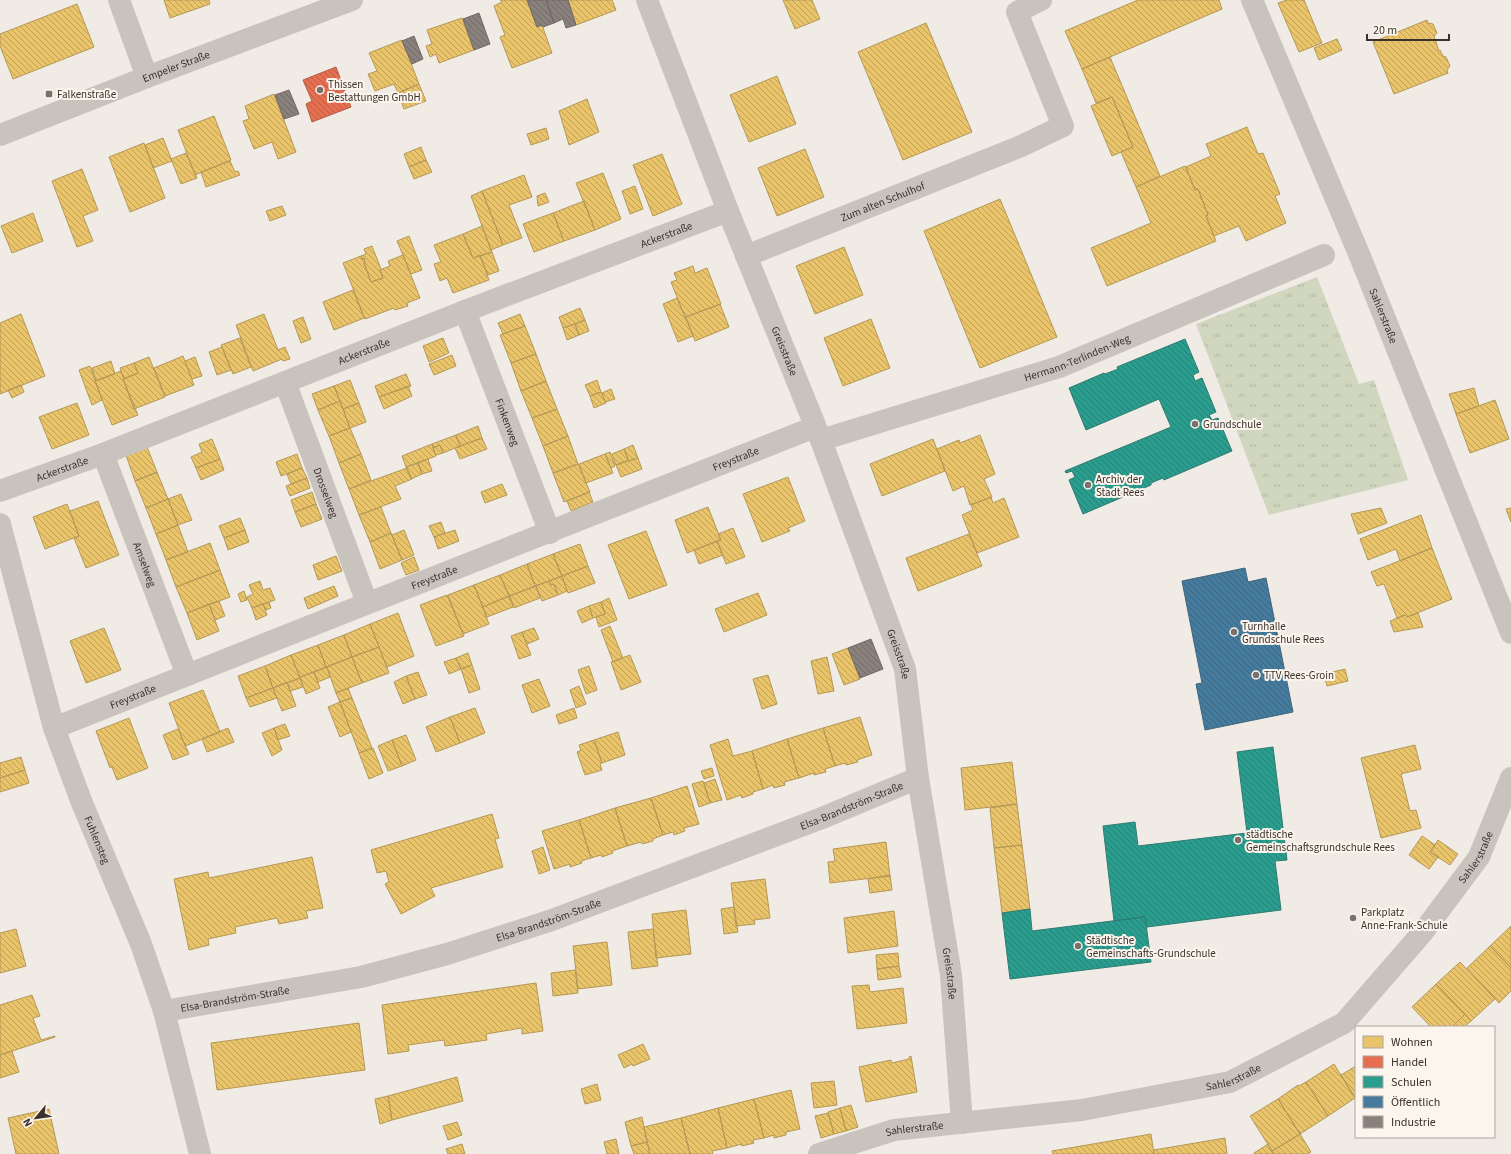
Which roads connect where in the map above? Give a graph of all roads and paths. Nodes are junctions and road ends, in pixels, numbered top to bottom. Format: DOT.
graph roads {
  1 [pos="119,0"];
  2 [pos="352,0"];
  3 [pos="647,0"];
  4 [pos="1041,0"];
  5 [pos="1252,0"];
  6 [pos="147,77"];
  7 [pos="0,135"];
  8 [pos="728,212"];
  9 [pos="1338,249"];
  10 [pos="746,256"];
  11 [pos="465,311"];
  12 [pos="285,382"];
  13 [pos="818,433"];
  14 [pos="103,454"];
  15 [pos="0,492"];
  16 [pos="0,524"];
  17 [pos="550,533"];
  18 [pos="367,602"];
  19 [pos="1511,633"];
  20 [pos="187,675"];
  21 [pos="54,728"];
  22 [pos="918,778"];
  23 [pos="1511,778"];
  24 [pos="164,1010"];
  25 [pos="962,1123"];
  26 [pos="200,1154"];
  27 [pos="819,1154"];
  1 -- 6 [label="street"];
  2 -- 6 [label="street, Empeler Straße"];
  3 -- 8 [label="street"];
  4 -- 10 [label="street, Zum alten Schulhof"];
  5 -- 9 [label="street, Sahlerstraße"];
  6 -- 7 [label="street, Empeler Straße"];
  8 -- 10 [label="street, Greisstraße"];
  8 -- 11 [label="street, Ackerstraße"];
  9 -- 13 [label="street, Hermann-Terlinden-Weg"];
  9 -- 19 [label="street, Sahlerstraße"];
  10 -- 13 [label="street, Greisstraße"];
  11 -- 12 [label="street, Ackerstraße"];
  11 -- 17 [label="street, Finkenweg"];
  12 -- 14 [label="street, Ackerstraße"];
  12 -- 18 [label="street, Drosselweg"];
  13 -- 17 [label="street, Freystraße"];
  13 -- 22 [label="street, Greisstraße"];
  14 -- 15 [label="street, Ackerstraße"];
  14 -- 20 [label="street, Amselweg"];
  16 -- 21 [label="street, Fuhlensteg"];
  17 -- 18 [label="street, Freystraße"];
  18 -- 20 [label="street, Freystraße"];
  20 -- 21 [label="street, Freystraße"];
  21 -- 24 [label="street, Fuhlensteg"];
  22 -- 24 [label="street, Elsa-Brandström-Straße"];
  22 -- 25 [label="street, Greisstraße"];
  23 -- 25 [label="street, Sahlerstraße"];
  24 -- 26 [label="street, Fuhlensteg"];
  25 -- 27 [label="street, Sahlerstraße"];
}
